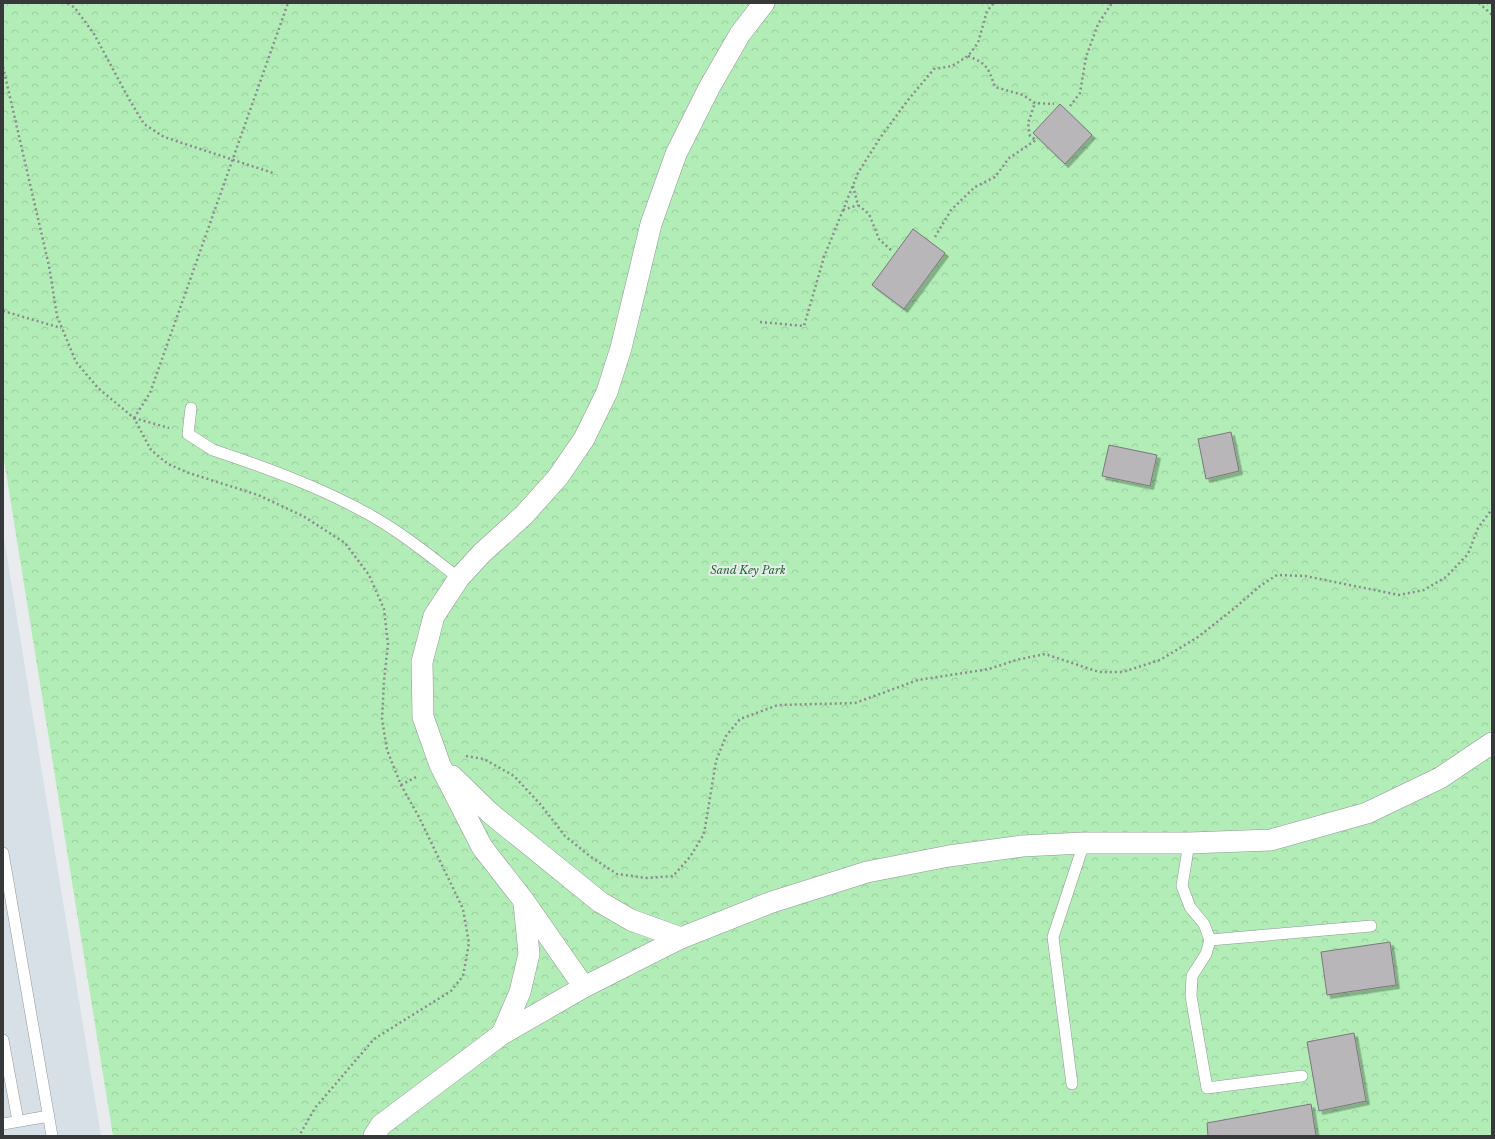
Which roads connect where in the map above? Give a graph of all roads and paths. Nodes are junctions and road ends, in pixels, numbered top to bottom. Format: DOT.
graph roads {
  1 [pos="68,3"];
  2 [pos="288,3"];
  3 [pos="764,3"];
  4 [pos="994,3"];
  5 [pos="1112,3"];
  6 [pos="1479,3"];
  7 [pos="1492,15"];
  8 [pos="968,56"];
  9 [pos="3,67"];
  10 [pos="1035,103"];
  11 [pos="1054,104"];
  12 [pos="1070,106"];
  13 [pos="233,160"];
  14 [pos="273,173"];
  15 [pos="853,186"];
  16 [pos="858,205"];
  17 [pos="843,210"];
  18 [pos="935,237"];
  19 [pos="893,252"];
  20 [pos="3,311"];
  21 [pos="760,322"];
  22 [pos="62,328"];
  23 [pos="191,408"];
  24 [pos="134,418"];
  25 [pos="188,434"];
  26 [pos="1492,509"];
  27 [pos="459,578"];
  28 [pos="1492,743"];
  29 [pos="440,765"];
  30 [pos="401,785"];
  31 [pos="1084,843"];
  32 [pos="1188,843"];
  33 [pos="3,853"];
  34 [pos="524,901"];
  35 [pos="1371,926"];
  36 [pos="681,938"];
  37 [pos="1210,940"];
  38 [pos="584,987"];
  39 [pos="502,1034"];
  40 [pos="3,1040"];
  41 [pos="1302,1076"];
  42 [pos="1072,1084"];
  43 [pos="49,1116"];
  44 [pos="18,1121"];
  45 [pos="3,1124"];
  46 [pos="52,1136"];
  47 [pos="299,1136"];
  48 [pos="374,1136"];
  1 -- 13 [label="path"];
  2 -- 13 [label="path"];
  3 -- 27 [label="street"];
  4 -- 8 [label="path"];
  5 -- 12 [label="path"];
  6 -- 7 [label="path"];
  8 -- 10 [label="path"];
  8 -- 15 [label="path"];
  9 -- 22 [label="path"];
  10 -- 11 [label="path"];
  10 -- 18 [label="path"];
  13 -- 14 [label="path"];
  13 -- 24 [label="path"];
  15 -- 16 [label="path"];
  15 -- 17 [label="path"];
  16 -- 17 [label="path"];
  16 -- 19 [label="path"];
  17 -- 21 [label="path"];
  20 -- 22 [label="path"];
  22 -- 24 [label="path"];
  23 -- 25 [label="lane"];
  24 -- 25 [label="path"];
  24 -- 30 [label="path"];
  25 -- 27 [label="lane"];
  26 -- 29 [label="path"];
  27 -- 29 [label="street"];
  28 -- 32 [label="street"];
  29 -- 30 [label="path"];
  29 -- 34 [label="street"];
  29 -- 36 [label="street"];
  30 -- 47 [label="path"];
  31 -- 32 [label="street"];
  31 -- 36 [label="street"];
  31 -- 42 [label="lane"];
  32 -- 37 [label="lane"];
  33 -- 43 [label="lane"];
  34 -- 38 [label="street"];
  34 -- 39 [label="street"];
  35 -- 37 [label="lane"];
  36 -- 38 [label="street"];
  37 -- 41 [label="lane"];
  38 -- 39 [label="street"];
  39 -- 48 [label="street"];
  40 -- 44 [label="lane"];
  43 -- 44 [label="lane"];
  43 -- 46 [label="lane"];
  44 -- 45 [label="lane"];
}
